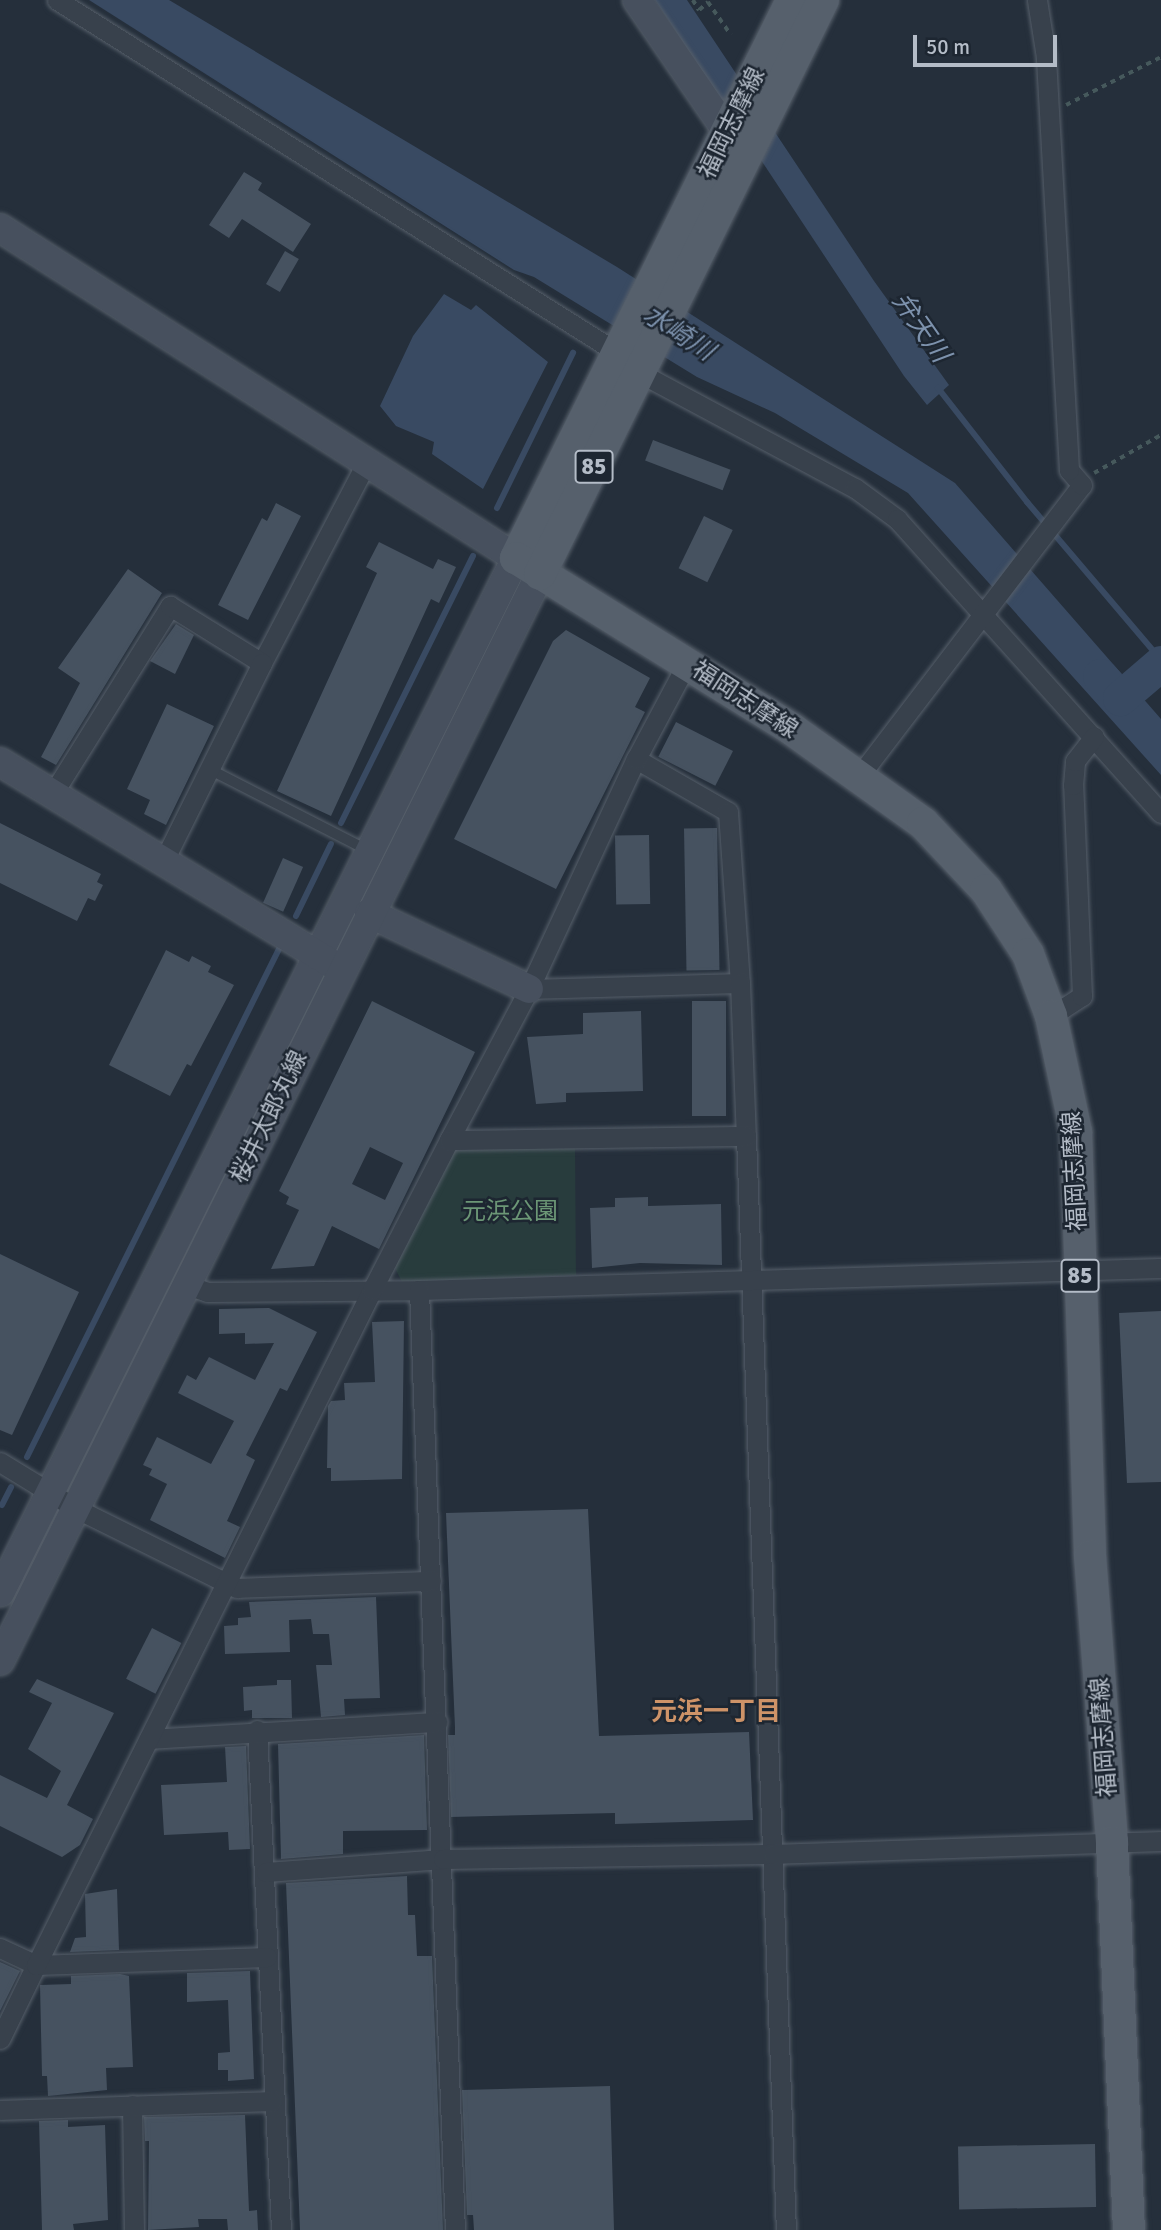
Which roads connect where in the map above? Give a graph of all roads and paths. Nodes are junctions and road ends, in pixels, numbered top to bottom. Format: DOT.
graph roads {
  1 [pos="57,0"];
  2 [pos="637,0"];
  3 [pos="693,0"];
  4 [pos="792,0"];
  5 [pos="823,0"];
  6 [pos="1037,0"];
  7 [pos="731,35"];
  8 [pos="1161,57"];
  9 [pos="1046,115"];
  10 [pos="735,138"];
  11 [pos="0,228"];
  12 [pos="632,358"];
  13 [pos="1161,435"];
  14 [pos="367,461"];
  15 [pos="1082,485"];
  16 [pos="528,566"];
  17 [pos="985,617"];
  18 [pos="262,663"];
  19 [pos="687,663"];
  20 [pos="1094,737"];
  21 [pos="636,759"];
  22 [pos="0,762"];
  23 [pos="209,769"];
  24 [pos="860,775"];
  25 [pos="52,795"];
  26 [pos="1161,813"];
  27 [pos="372,852"];
  28 [pos="163,862"];
  29 [pos="369,913"];
  30 [pos="330,963"];
  31 [pos="740,983"];
  32 [pos="529,989"];
  33 [pos="1051,1016"];
  34 [pos="746,1136"];
  35 [pos="449,1140"];
  36 [pos="1161,1268"];
  37 [pos="1080,1270"];
  38 [pos="754,1279"];
  39 [pos="187,1286"];
  40 [pos="372,1290"];
  41 [pos="419,1290"];
  42 [pos="0,1462"];
  43 [pos="64,1501"];
  44 [pos="430,1581"];
  45 [pos="225,1584"];
  46 [pos="0,1593"];
  47 [pos="0,1661"];
  48 [pos="437,1722"];
  49 [pos="257,1730"];
  50 [pos="149,1739"];
  51 [pos="1161,1841"];
  52 [pos="1112,1842"];
  53 [pos="774,1854"];
  54 [pos="443,1859"];
  55 [pos="266,1872"];
  56 [pos="0,1948"];
  57 [pos="267,1957"];
  58 [pos="36,1965"];
  59 [pos="0,2039"];
  60 [pos="272,2101"];
  61 [pos="132,2105"];
  62 [pos="0,2110"];
  63 [pos="134,2230"];
  64 [pos="281,2230"];
  65 [pos="455,2230"];
  66 [pos="786,2230"];
  67 [pos="1129,2230"];
  1 -- 12 [label="street"];
  2 -- 10 [label="main road"];
  3 -- 7 [label="path"];
  4 -- 10 [label="main road, 福岡志摩線 / 85"];
  5 -- 10 [label="main road, 福岡志摩線 / 85"];
  6 -- 9 [label="street"];
  8 -- 9 [label="path"];
  9 -- 15 [label="street"];
  10 -- 12 [label="main road, 福岡志摩線 / 85"];
  11 -- 14 [label="main road"];
  12 -- 16 [label="main road, 福岡志摩線 / 85"];
  12 -- 17 [label="street"];
  13 -- 15 [label="path"];
  14 -- 16 [label="main road"];
  14 -- 18 [label="street"];
  15 -- 17 [label="street"];
  16 -- 19 [label="main road, 福岡志摩線 / 85"];
  16 -- 27 [label="main road, 桜井太郎丸線"];
  16 -- 29 [label="main road, 桜井太郎丸線"];
  17 -- 20 [label="street"];
  17 -- 24 [label="street"];
  18 -- 23 [label="street"];
  18 -- 25 [label="street"];
  19 -- 21 [label="street"];
  19 -- 24 [label="main road, 福岡志摩線 / 85"];
  20 -- 26 [label="street"];
  20 -- 33 [label="street"];
  21 -- 31 [label="street"];
  21 -- 32 [label="street"];
  22 -- 25 [label="main road"];
  23 -- 27 [label="lane"];
  23 -- 28 [label="street"];
  24 -- 33 [label="main road, 福岡志摩線 / 85"];
  25 -- 28 [label="main road"];
  27 -- 30 [label="main road, 桜井太郎丸線"];
  28 -- 30 [label="main road"];
  29 -- 30 [label="main road, 桜井太郎丸線"];
  29 -- 32 [label="main road"];
  30 -- 39 [label="main road, 桜井太郎丸線"];
  30 -- 43 [label="main road, 桜井太郎丸線"];
  31 -- 32 [label="street"];
  31 -- 34 [label="street"];
  32 -- 35 [label="street"];
  33 -- 37 [label="main road, 福岡志摩線 / 85"];
  34 -- 35 [label="street"];
  34 -- 38 [label="street"];
  35 -- 40 [label="street"];
  36 -- 37 [label="street"];
  37 -- 38 [label="street"];
  37 -- 52 [label="main road, 福岡志摩線 / 85"];
  38 -- 41 [label="street"];
  38 -- 53 [label="street"];
  39 -- 40 [label="street"];
  39 -- 43 [label="main road, 桜井太郎丸線"];
  40 -- 41 [label="street"];
  40 -- 45 [label="street"];
  41 -- 44 [label="street"];
  42 -- 43 [label="street"];
  43 -- 45 [label="street"];
  43 -- 46 [label="main road, 桜井太郎丸線"];
  43 -- 47 [label="main road, 桜井太郎丸線"];
  44 -- 45 [label="street"];
  44 -- 48 [label="street"];
  45 -- 50 [label="street"];
  48 -- 49 [label="street"];
  48 -- 54 [label="street"];
  49 -- 50 [label="street"];
  49 -- 55 [label="street"];
  50 -- 58 [label="street"];
  51 -- 52 [label="street"];
  52 -- 53 [label="street"];
  52 -- 67 [label="main road, 福岡志摩線 / 85"];
  53 -- 54 [label="street"];
  53 -- 66 [label="street"];
  54 -- 55 [label="street"];
  54 -- 65 [label="street"];
  55 -- 57 [label="street"];
  56 -- 58 [label="street"];
  57 -- 58 [label="street"];
  57 -- 60 [label="street"];
  58 -- 59 [label="street"];
  60 -- 61 [label="street"];
  60 -- 64 [label="street"];
  61 -- 62 [label="street"];
  61 -- 63 [label="street"];
}
